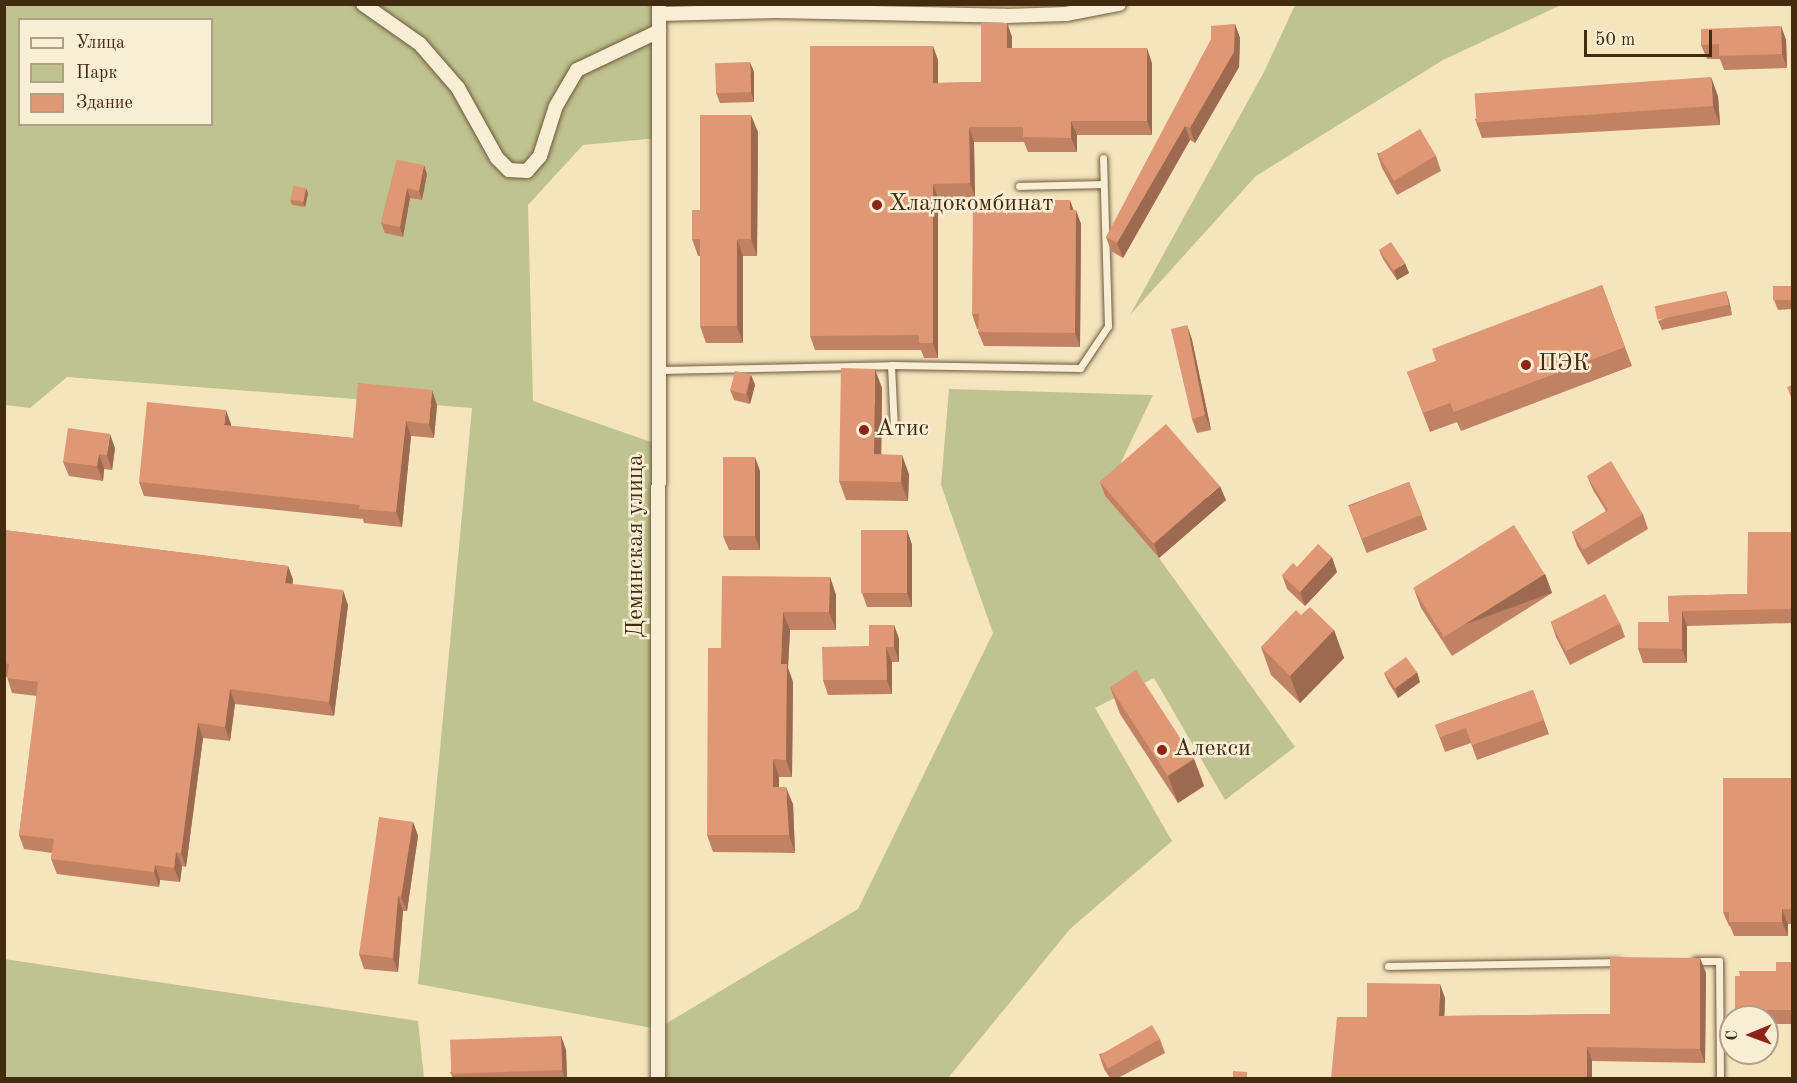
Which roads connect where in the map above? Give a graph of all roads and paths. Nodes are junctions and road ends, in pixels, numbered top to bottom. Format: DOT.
graph roads {
  1 [pos="363,4"];
  2 [pos="1119,4"];
  3 [pos="1095,7"];
  4 [pos="659,9"];
  5 [pos="659,31"];
  6 [pos="1102,158"];
  7 [pos="1102,184"];
  8 [pos="1019,186"];
  9 [pos="891,366"];
  10 [pos="660,370"];
  11 [pos="894,429"];
  12 [pos="1683,961"];
  13 [pos="1624,962"];
  14 [pos="1388,966"];
  15 [pos="658,1078"];
  16 [pos="1720,1078"];
  1 -- 5 [label="street"];
  2 -- 3 [label="street, Деминская улица"];
  3 -- 4 [label="street, Деминская улица"];
  4 -- 5 [label="street, Деминская улица"];
  5 -- 10 [label="street, Деминская улица"];
  6 -- 7 [label="lane"];
  7 -- 8 [label="lane"];
  7 -- 9 [label="lane"];
  9 -- 10 [label="lane"];
  9 -- 11 [label="lane"];
  10 -- 15 [label="street, Деминская улица"];
  12 -- 16 [label="lane"];
  13 -- 14 [label="lane"];
}
